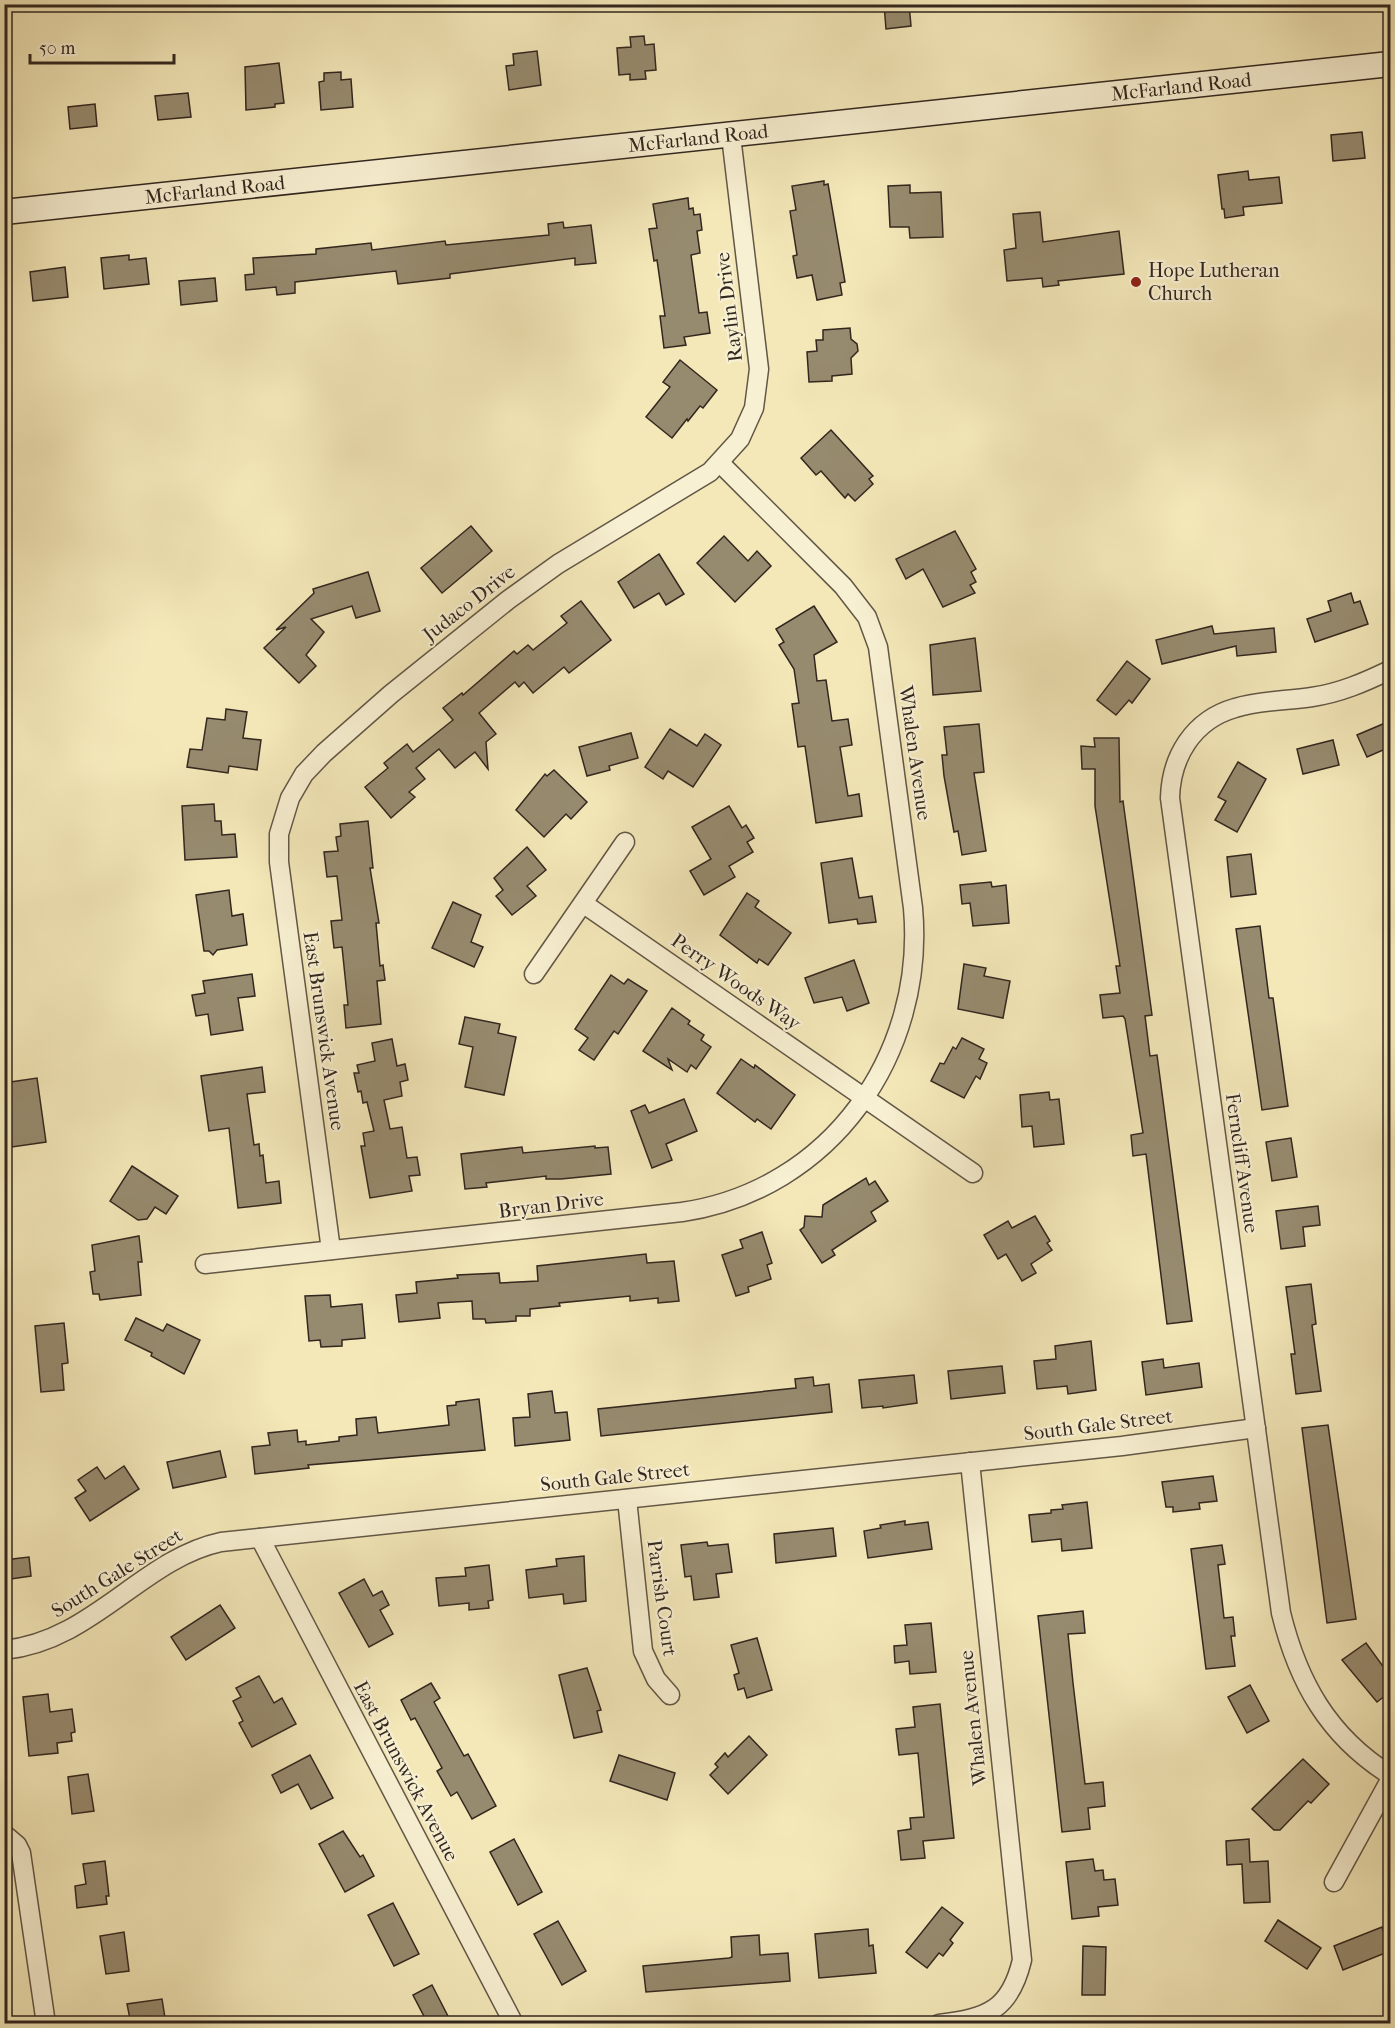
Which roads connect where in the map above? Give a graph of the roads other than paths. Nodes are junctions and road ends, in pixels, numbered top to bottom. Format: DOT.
graph roads {
  1 [pos="1390,64"];
  2 [pos="731,136"];
  3 [pos="4,212"];
  4 [pos="720,463"];
  5 [pos="1390,670"];
  6 [pos="282,819"];
  7 [pos="625,842"];
  8 [pos="584,904"];
  9 [pos="534,974"];
  10 [pos="863,1098"];
  11 [pos="973,1173"];
  12 [pos="331,1250"];
  13 [pos="205,1264"];
  14 [pos="1256,1428"];
  15 [pos="970,1462"];
  16 [pos="627,1499"];
  17 [pos="260,1538"];
  18 [pos="4,1650"];
  19 [pos="670,1695"];
  20 [pos="1390,1775"];
  21 [pos="1390,1780"];
  22 [pos="4,1834"];
  23 [pos="1334,1882"];
  24 [pos="46,2024"];
  25 [pos="514,2024"];
  26 [pos="939,2024"];
  1 -- 2 [label="street, McFarland Road"];
  2 -- 3 [label="street, McFarland Road"];
  2 -- 4 [label="street, Raylin Drive"];
  4 -- 6 [label="street, Judaco Drive"];
  4 -- 10 [label="street, Whalen Avenue"];
  5 -- 14 [label="street, Ferncliff Avenue"];
  6 -- 12 [label="street, East Brunswick Avenue"];
  7 -- 8 [label="street"];
  8 -- 9 [label="street"];
  8 -- 10 [label="street, Perry Woods Way"];
  10 -- 11 [label="street, Perry Woods Way"];
  10 -- 12 [label="street, Bryan Drive"];
  12 -- 13 [label="street, Bryan Drive"];
  14 -- 15 [label="street, South Gale Street"];
  14 -- 20 [label="street, Ferncliff Avenue"];
  15 -- 16 [label="street, South Gale Street"];
  15 -- 26 [label="street, Whalen Avenue"];
  16 -- 17 [label="street, South Gale Street"];
  16 -- 19 [label="street, Parrish Court"];
  17 -- 18 [label="street, South Gale Street"];
  17 -- 25 [label="street, East Brunswick Avenue"];
  21 -- 23 [label="street"];
  22 -- 24 [label="street"];
}
